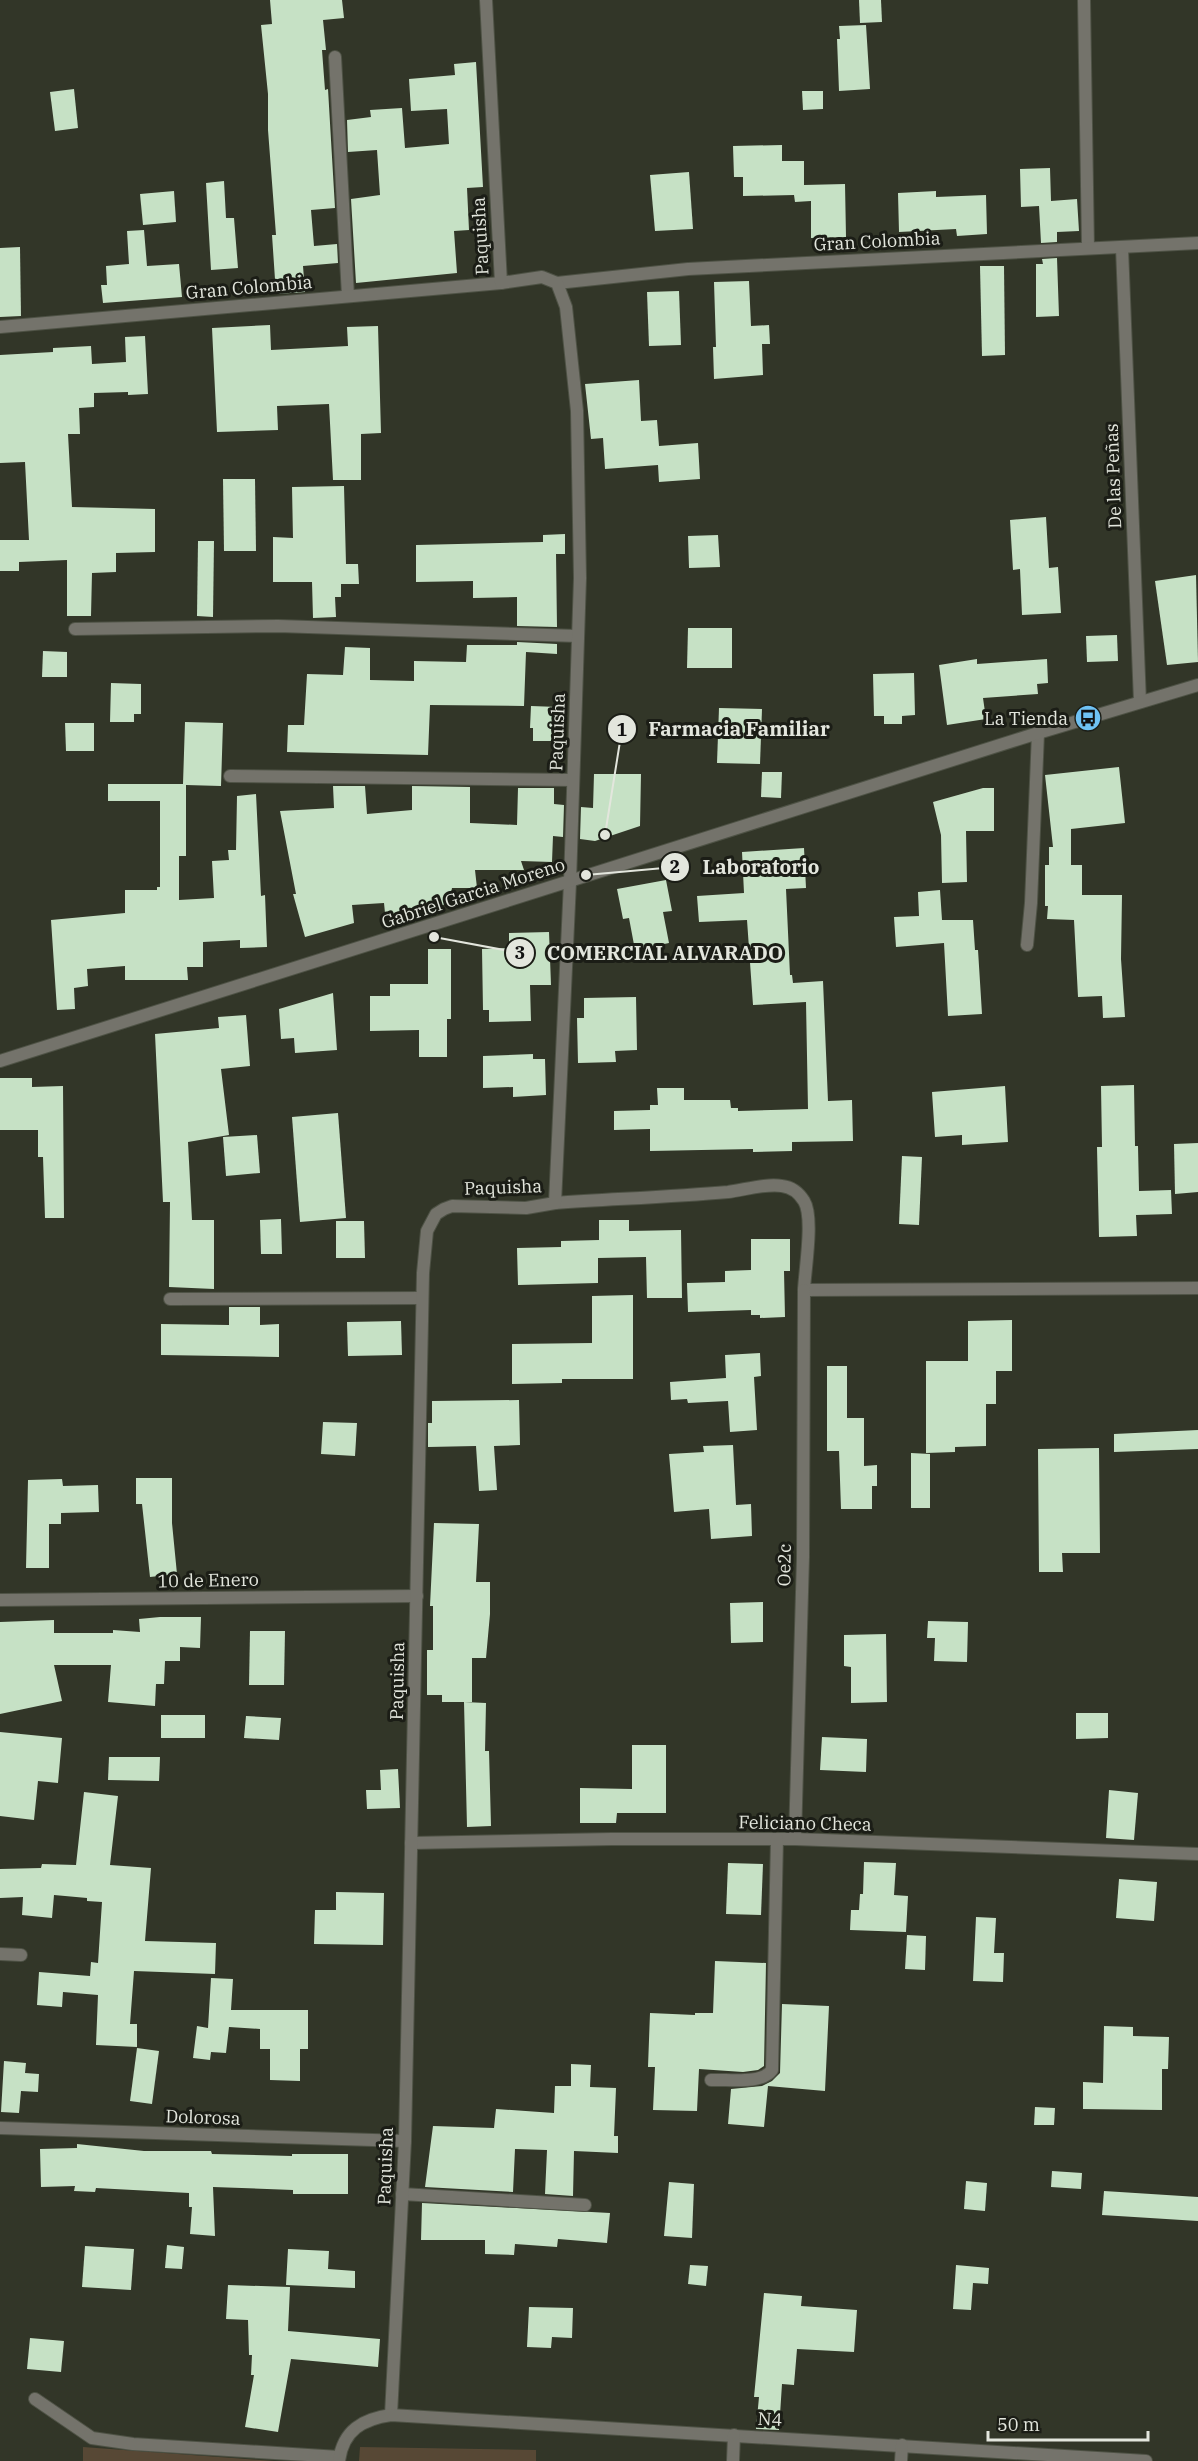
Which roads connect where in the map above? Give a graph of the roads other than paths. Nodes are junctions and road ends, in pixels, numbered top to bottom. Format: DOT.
graph roads {
  1 [pos="486,0"];
  2 [pos="1084,0"];
  3 [pos="335,57"];
  4 [pos="1198,243"];
  5 [pos="1088,248"];
  6 [pos="1122,248"];
  7 [pos="501,283"];
  8 [pos="558,283"];
  9 [pos="348,296"];
  10 [pos="0,327"];
  11 [pos="75,629"];
  12 [pos="578,636"];
  13 [pos="1198,685"];
  14 [pos="1140,702"];
  15 [pos="1038,733"];
  16 [pos="230,776"];
  17 [pos="573,780"];
  18 [pos="570,882"];
  19 [pos="1027,945"];
  20 [pos="0,1061"];
  21 [pos="555,1203"];
  22 [pos="1198,1288"];
  23 [pos="804,1290"];
  24 [pos="422,1298"];
  25 [pos="170,1299"];
  26 [pos="417,1596"];
  27 [pos="0,1600"];
  28 [pos="777,1839"];
  29 [pos="795,1839"];
  30 [pos="411,1843"];
  31 [pos="1198,1854"];
  32 [pos="0,1954"];
  33 [pos="21,1955"];
  34 [pos="711,2080"];
  35 [pos="0,2128"];
  36 [pos="405,2141"];
  37 [pos="402,2194"];
  38 [pos="585,2205"];
  39 [pos="34,2399"];
  40 [pos="391,2415"];
  41 [pos="734,2435"];
  42 [pos="902,2445"];
  43 [pos="339,2459"];
  44 [pos="733,2461"];
  45 [pos="901,2461"];
  46 [pos="1146,2461"];
  1 -- 7 [label="street, Paquisha"];
  2 -- 5 [label="street"];
  3 -- 9 [label="street"];
  4 -- 6 [label="street, Gran Colombia"];
  5 -- 6 [label="street, Gran Colombia"];
  5 -- 8 [label="street, Gran Colombia"];
  6 -- 14 [label="street, De las Peñas"];
  7 -- 8 [label="street, Paquisha"];
  7 -- 9 [label="street, Gran Colombia"];
  8 -- 12 [label="street, Paquisha"];
  9 -- 10 [label="street, Gran Colombia"];
  11 -- 12 [label="street"];
  12 -- 17 [label="street, Paquisha"];
  13 -- 14 [label="street, Gabriel Garcia Moreno"];
  14 -- 15 [label="street, Gabriel Garcia Moreno"];
  15 -- 18 [label="street, Gabriel Garcia Moreno"];
  15 -- 19 [label="street"];
  16 -- 17 [label="street"];
  17 -- 18 [label="street, Paquisha"];
  18 -- 20 [label="street, Gabriel Garcia Moreno"];
  18 -- 21 [label="street, Paquisha"];
  21 -- 23 [label="street, Oe2c"];
  21 -- 24 [label="street, Paquisha"];
  22 -- 23 [label="street"];
  23 -- 29 [label="street, Oe2c"];
  24 -- 25 [label="street"];
  24 -- 26 [label="street, Paquisha"];
  26 -- 27 [label="street, 10 de Enero"];
  26 -- 30 [label="street, Paquisha"];
  28 -- 29 [label="street, Feliciano Checa"];
  28 -- 30 [label="street, Feliciano Checa"];
  28 -- 34 [label="street"];
  29 -- 31 [label="street, Feliciano Checa"];
  30 -- 36 [label="street, Paquisha"];
  32 -- 33 [label="street"];
  35 -- 36 [label="street, Dolorosa"];
  36 -- 37 [label="street, Paquisha"];
  37 -- 38 [label="street"];
  37 -- 40 [label="street, Paquisha"];
  39 -- 43 [label="street"];
  40 -- 41 [label="street, N4"];
  40 -- 43 [label="street"];
  41 -- 42 [label="street, N4"];
  41 -- 44 [label="street"];
  42 -- 45 [label="street"];
  42 -- 46 [label="street, N4"];
}
